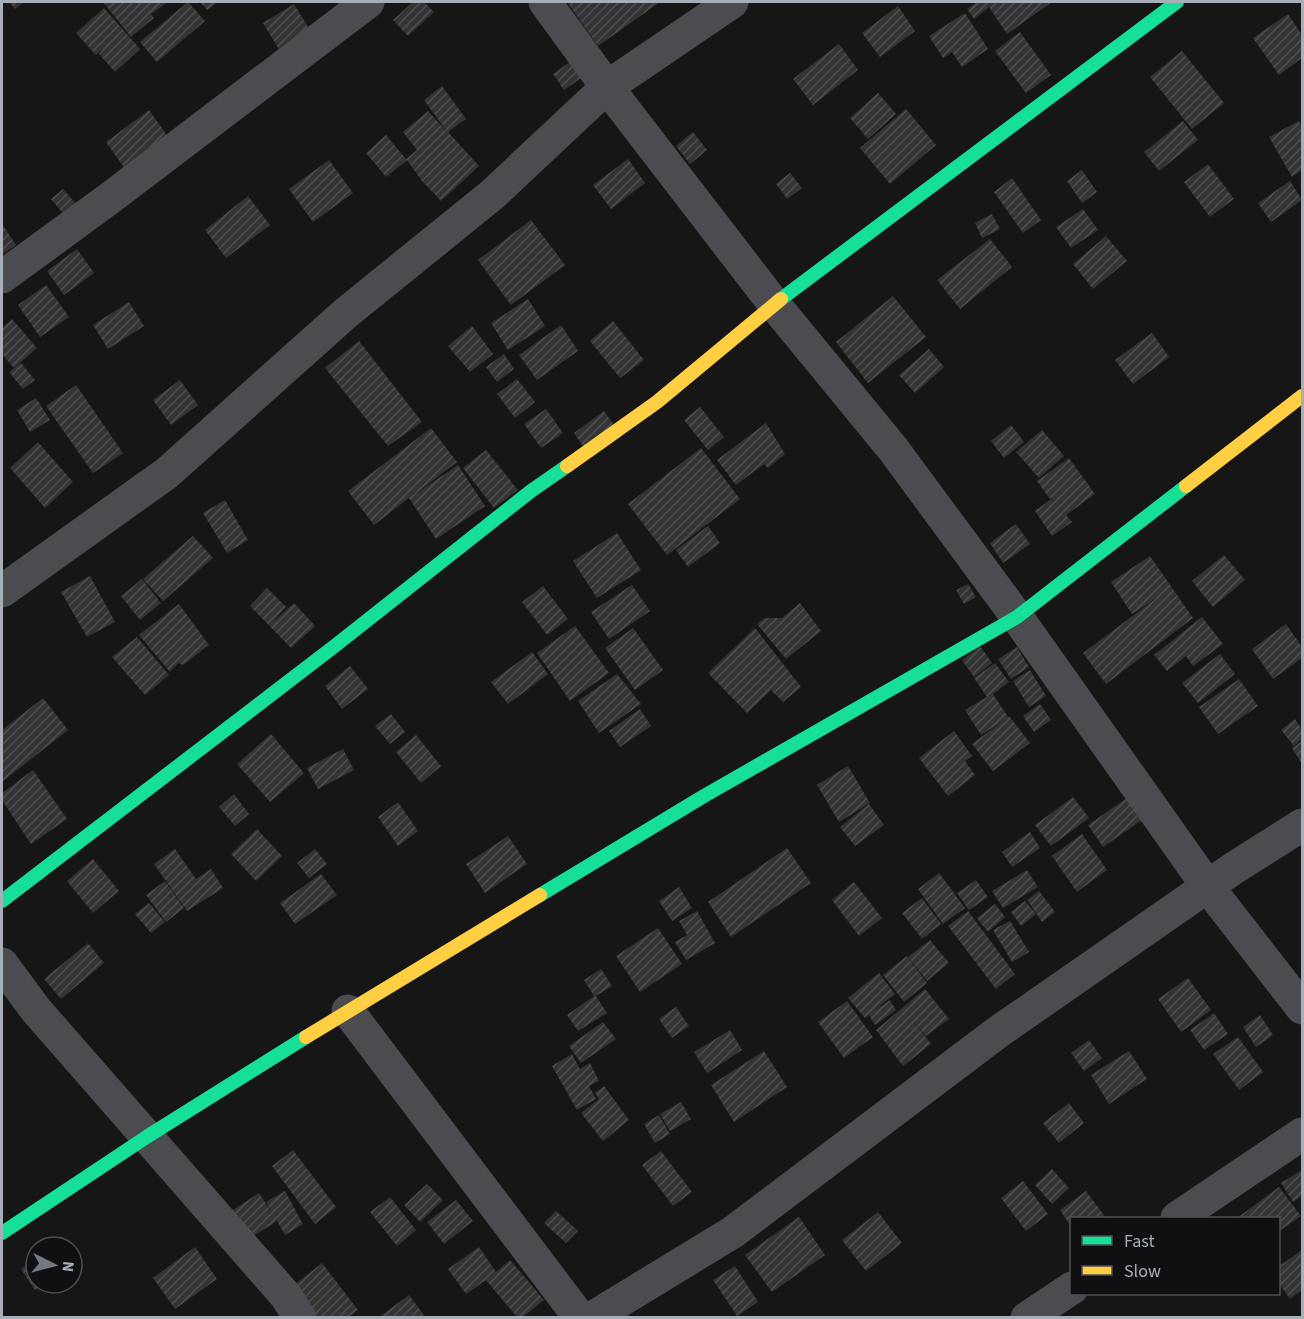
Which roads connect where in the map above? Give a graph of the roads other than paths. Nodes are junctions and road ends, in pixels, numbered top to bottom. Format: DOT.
graph roads {
  1 [pos="368,2"];
  2 [pos="545,2"];
  3 [pos="732,2"];
  4 [pos="1177,2"];
  5 [pos="607,87"];
  6 [pos="2,277"];
  7 [pos="774,304"];
  8 [pos="1302,396"];
  9 [pos="2,591"];
  10 [pos="1017,617"];
  11 [pos="1302,825"];
  12 [pos="1208,887"];
  13 [pos="2,901"];
  14 [pos="2,964"];
  15 [pos="1302,1008"];
  16 [pos="348,1011"];
  17 [pos="1302,1134"];
  18 [pos="148,1136"];
  19 [pos="1178,1217"];
  20 [pos="2,1233"];
  21 [pos="1070,1289"];
  22 [pos="300,1317"];
  23 [pos="580,1317"];
  24 [pos="592,1317"];
  25 [pos="1027,1317"];
  1 -- 6 [label="street"];
  2 -- 5 [label="street"];
  3 -- 5 [label="street"];
  4 -- 7 [label="street"];
  5 -- 7 [label="street"];
  5 -- 9 [label="street"];
  7 -- 10 [label="street"];
  7 -- 13 [label="street"];
  8 -- 10 [label="street"];
  10 -- 12 [label="street"];
  10 -- 16 [label="street"];
  11 -- 12 [label="street"];
  12 -- 15 [label="street"];
  12 -- 24 [label="street"];
  14 -- 18 [label="street"];
  16 -- 18 [label="street"];
  16 -- 23 [label="street"];
  17 -- 19 [label="street"];
  18 -- 20 [label="street"];
  18 -- 22 [label="street"];
  21 -- 25 [label="street"];
}
